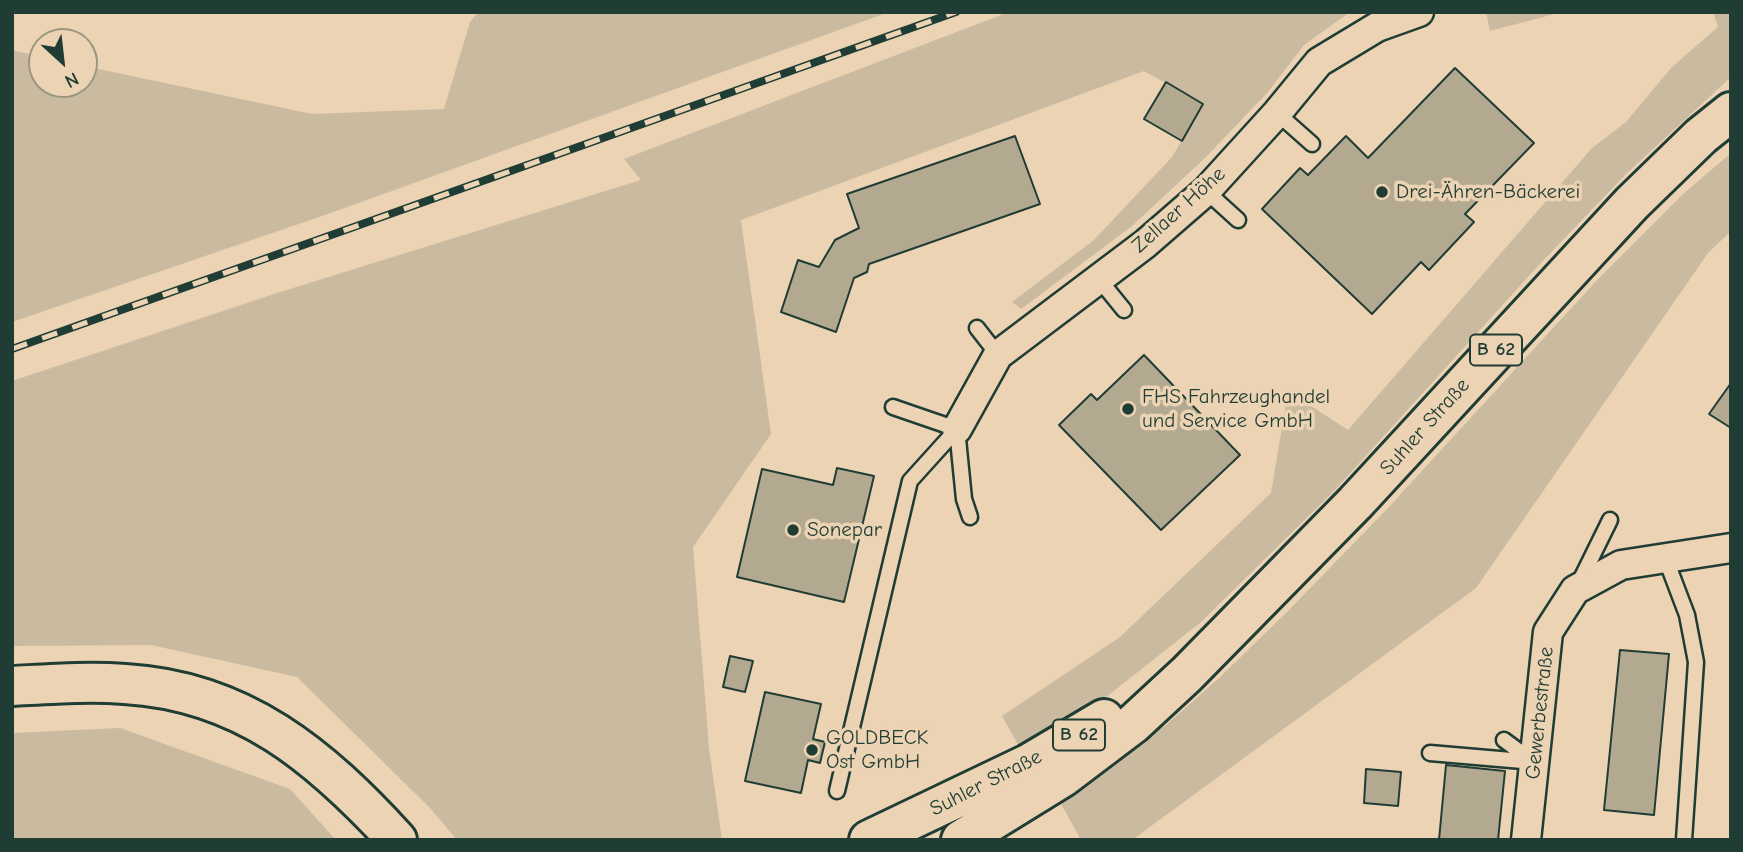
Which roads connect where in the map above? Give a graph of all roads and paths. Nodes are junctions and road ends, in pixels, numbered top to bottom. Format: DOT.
graph roads {
  1 [pos="1419,12"];
  2 [pos="1731,112"];
  3 [pos="1277,113"];
  4 [pos="1312,144"];
  5 [pos="1206,191"];
  6 [pos="1238,220"];
  7 [pos="1098,278"];
  8 [pos="1124,310"];
  9 [pos="977,328"];
  10 [pos="998,355"];
  11 [pos="893,407"];
  12 [pos="957,429"];
  13 [pos="970,517"];
  14 [pos="1610,520"];
  15 [pos="1731,548"];
  16 [pos="1665,557"];
  17 [pos="1575,590"];
  18 [pos="1266,594"];
  19 [pos="12,686"];
  20 [pos="1504,740"];
  21 [pos="1430,753"];
  22 [pos="1534,762"];
  23 [pos="836,790"];
  24 [pos="397,840"];
  25 [pos="869,840"];
  26 [pos="961,840"];
  27 [pos="1526,840"];
  28 [pos="1684,840"];
  1 -- 3 [label="street, Zellaer Höhe"];
  2 -- 18 [label="main road, Suhler Straße / B 62"];
  3 -- 4 [label="lane"];
  3 -- 5 [label="street, Zellaer Höhe"];
  5 -- 6 [label="lane"];
  5 -- 7 [label="street, Zellaer Höhe"];
  7 -- 8 [label="lane"];
  7 -- 10 [label="street, Zellaer Höhe"];
  9 -- 10 [label="lane"];
  10 -- 12 [label="street, Zellaer Höhe"];
  11 -- 12 [label="lane"];
  12 -- 13 [label="lane"];
  12 -- 23 [label="lane"];
  14 -- 17 [label="lane"];
  15 -- 16 [label="street, Gewerbestraße"];
  16 -- 17 [label="street, Gewerbestraße"];
  16 -- 28 [label="lane"];
  17 -- 22 [label="street, Gewerbestraße"];
  18 -- 25 [label="main road, Suhler Straße / B 62"];
  18 -- 26 [label="main road, Suhler Straße / B 62"];
  19 -- 24 [label="main road"];
  20 -- 22 [label="lane"];
  21 -- 22 [label="lane"];
  22 -- 27 [label="street, Gewerbestraße"];
}
